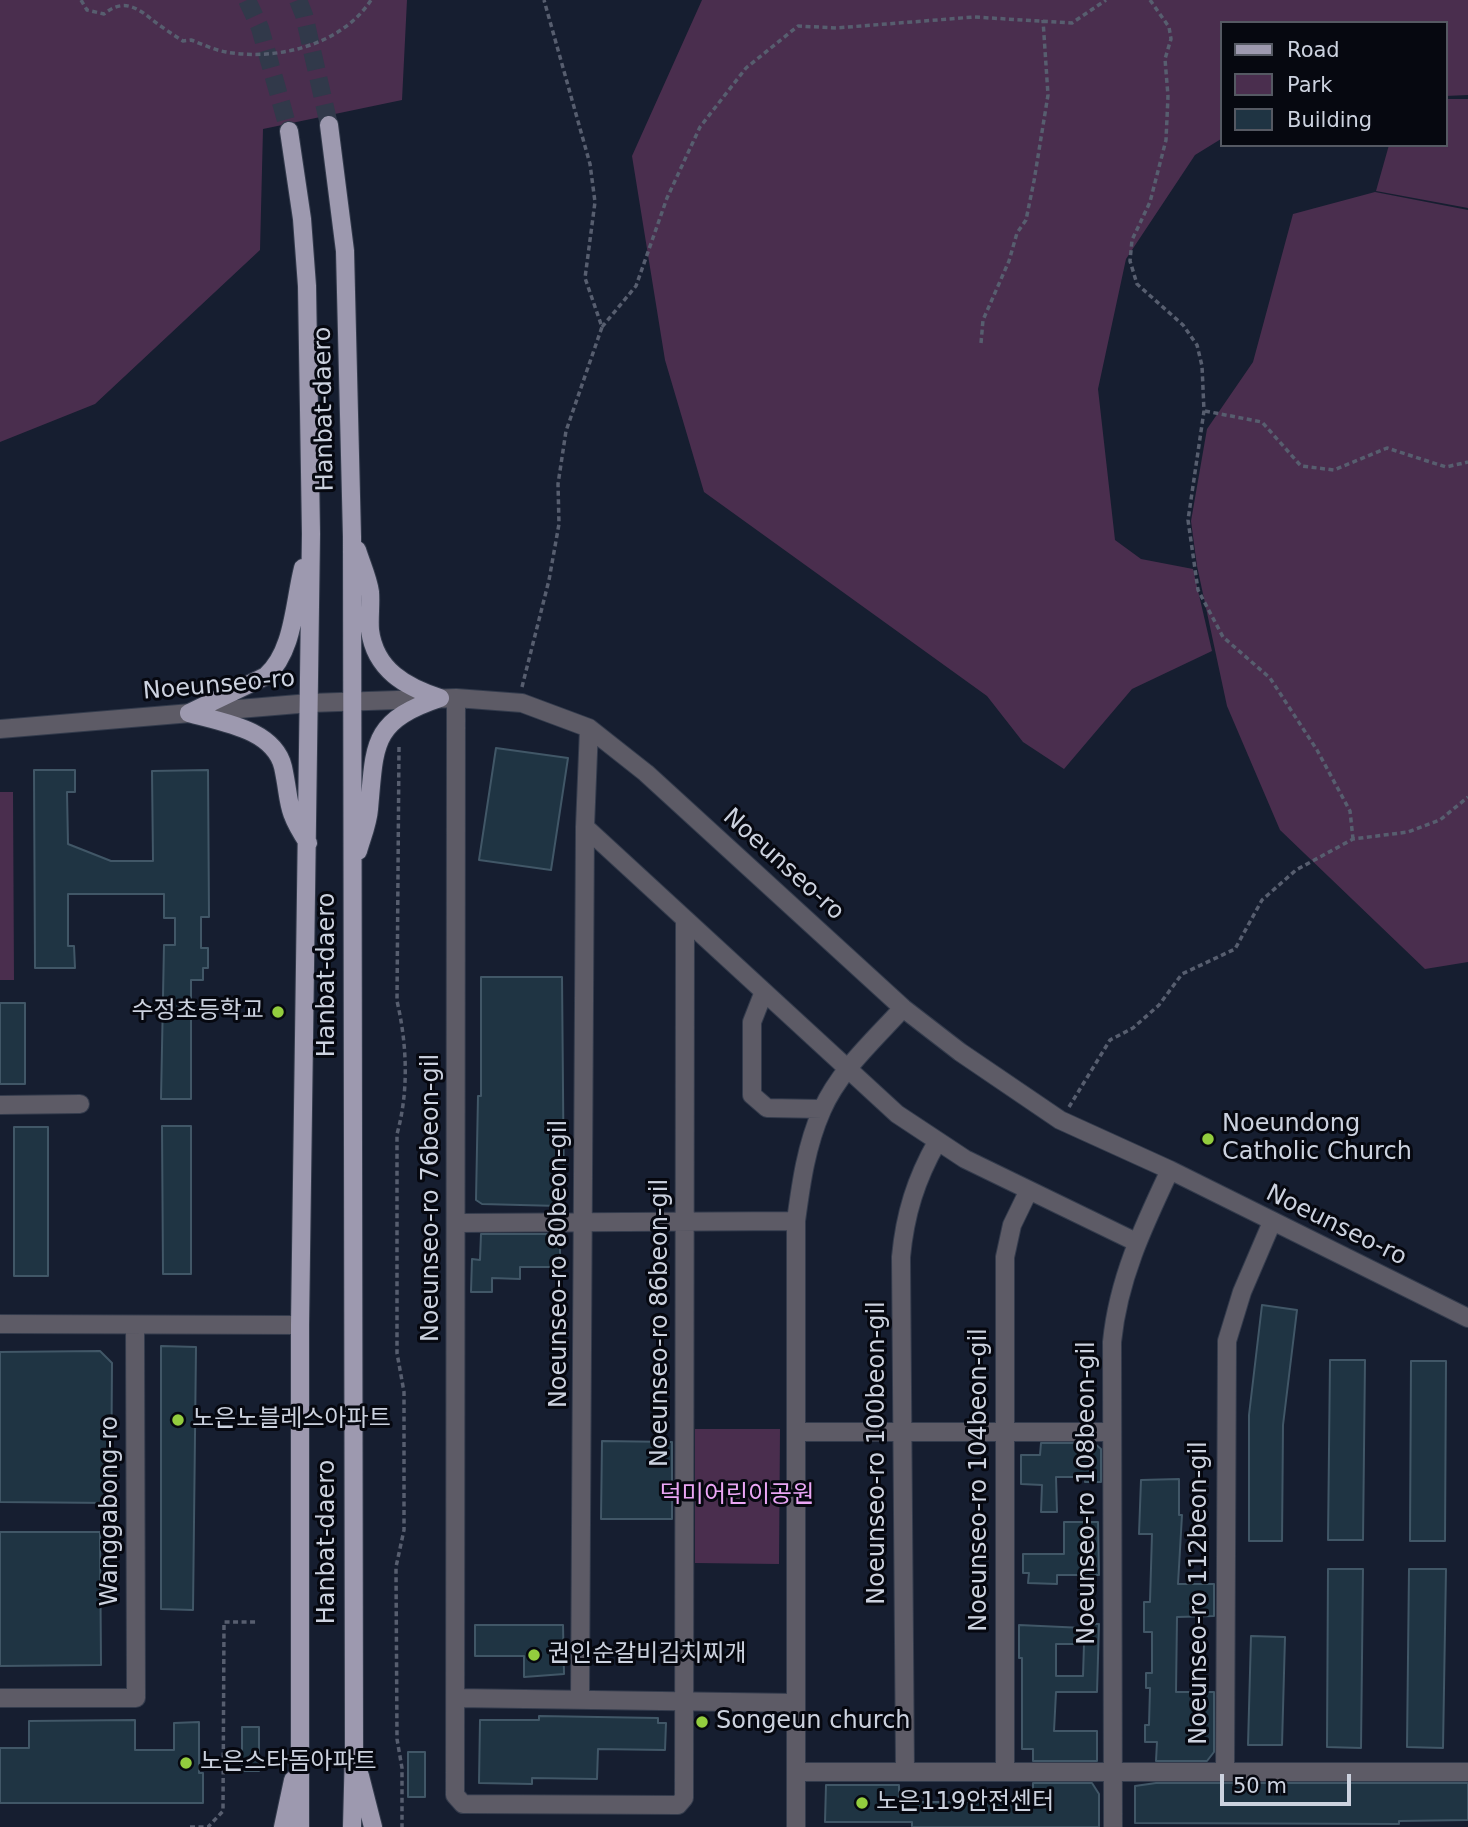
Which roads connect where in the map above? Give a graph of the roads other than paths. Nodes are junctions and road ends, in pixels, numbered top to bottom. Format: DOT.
graph roads {
  1 [pos="330,125"];
  2 [pos="289,131"];
  3 [pos="311,534"];
  4 [pos="352,537"];
  5 [pos="448,698"];
  6 [pos="350,701"];
  7 [pos="310,703"];
  8 [pos="189,713"];
  9 [pos="589,728"];
  10 [pos="0,729"];
  11 [pos="585,827"];
  12 [pos="308,843"];
  13 [pos="353,868"];
  14 [pos="685,922"];
  15 [pos="763,994"];
  16 [pos="903,1007"];
  17 [pos="849,1068"];
  18 [pos="80,1104"];
  19 [pos="0,1105"];
  20 [pos="822,1109"];
  21 [pos="937,1142"];
  22 [pos="1170,1170"];
  23 [pos="1028,1192"];
  24 [pos="796,1221"];
  25 [pos="1272,1222"];
  26 [pos="456,1223"];
  27 [pos="585,1223"];
  28 [pos="685,1224"];
  29 [pos="1136,1242"];
  30 [pos="1468,1318"];
  31 [pos="0,1324"];
  32 [pos="135,1325"];
  33 [pos="300,1325"];
  34 [pos="798,1432"];
  35 [pos="1111,1432"];
  36 [pos="902,1433"];
  37 [pos="1003,1433"];
  38 [pos="0,1698"];
  39 [pos="457,1698"];
  40 [pos="580,1700"];
  41 [pos="684,1701"];
  42 [pos="796,1703"];
  43 [pos="354,1748"];
  44 [pos="301,1754"];
  45 [pos="796,1772"];
  46 [pos="905,1772"];
  47 [pos="1005,1772"];
  48 [pos="1225,1772"];
  49 [pos="1468,1772"];
  50 [pos="1112,1773"];
  51 [pos="678,1805"];
  52 [pos="283,1827"];
  53 [pos="300,1827"];
  54 [pos="352,1827"];
  55 [pos="373,1827"];
  56 [pos="796,1827"];
  57 [pos="1113,1827"];
  1 -- 4 [label="main road, Hanbat-daero"];
  2 -- 3 [label="main road, Hanbat-daero"];
  3 -- 7 [label="main road, Hanbat-daero"];
  3 -- 8 [label="main road"];
  4 -- 5 [label="main road"];
  4 -- 6 [label="main road, Hanbat-daero"];
  5 -- 6 [label="street, Noeunseo-ro"];
  5 -- 9 [label="street, Noeunseo-ro"];
  5 -- 13 [label="main road"];
  5 -- 26 [label="street, Noeunseo-ro 76beon-gil"];
  6 -- 7 [label="street, Noeunseo-ro"];
  6 -- 13 [label="main road, Hanbat-daero"];
  7 -- 8 [label="street, Noeunseo-ro"];
  7 -- 12 [label="main road, Hanbat-daero"];
  8 -- 10 [label="street, Noeunseo-ro"];
  8 -- 12 [label="main road"];
  9 -- 11 [label="street, Noeunseo-ro 80beon-gil"];
  9 -- 16 [label="street, Noeunseo-ro"];
  11 -- 14 [label="street"];
  11 -- 27 [label="street, Noeunseo-ro 80beon-gil"];
  12 -- 33 [label="main road, Hanbat-daero"];
  13 -- 43 [label="main road, Hanbat-daero"];
  14 -- 15 [label="street"];
  14 -- 28 [label="street, Noeunseo-ro 86beon-gil"];
  15 -- 17 [label="street"];
  15 -- 20 [label="street"];
  16 -- 17 [label="street"];
  16 -- 22 [label="street, Noeunseo-ro"];
  17 -- 20 [label="street"];
  17 -- 21 [label="street"];
  18 -- 19 [label="street"];
  20 -- 24 [label="street"];
  21 -- 23 [label="street"];
  21 -- 36 [label="street, Noeunseo-ro 100beon-gil"];
  22 -- 25 [label="street, Noeunseo-ro"];
  22 -- 29 [label="street, Noeunseo-ro 108beon-gil"];
  23 -- 29 [label="street"];
  23 -- 37 [label="street, Noeunseo-ro 104beon-gil"];
  24 -- 28 [label="street"];
  24 -- 34 [label="street"];
  25 -- 30 [label="street, Noeunseo-ro"];
  25 -- 48 [label="street, Noeunseo-ro 112beon-gil"];
  26 -- 27 [label="street"];
  26 -- 39 [label="street, Noeunseo-ro 76beon-gil"];
  27 -- 28 [label="street"];
  27 -- 40 [label="street, Noeunseo-ro 80beon-gil"];
  28 -- 41 [label="street, Noeunseo-ro 86beon-gil"];
  29 -- 35 [label="street, Noeunseo-ro 108beon-gil"];
  31 -- 32 [label="street"];
  32 -- 33 [label="street"];
  32 -- 38 [label="street, Wanggabong-ro"];
  33 -- 44 [label="main road, Hanbat-daero"];
  34 -- 36 [label="street"];
  34 -- 42 [label="street"];
  35 -- 37 [label="street"];
  35 -- 50 [label="street, Noeunseo-ro 108beon-gil"];
  36 -- 37 [label="street"];
  36 -- 46 [label="street, Noeunseo-ro 100beon-gil"];
  37 -- 47 [label="street, Noeunseo-ro 104beon-gil"];
  39 -- 40 [label="street"];
  39 -- 51 [label="street, Noeunseo-ro 76beon-gil"];
  40 -- 41 [label="street"];
  41 -- 42 [label="street"];
  41 -- 51 [label="street, Noeunseo-ro 86beon-gil"];
  42 -- 45 [label="street"];
  43 -- 54 [label="main road, Hanbat-daero"];
  43 -- 55 [label="main road"];
  44 -- 52 [label="main road"];
  44 -- 53 [label="main road, Hanbat-daero"];
  45 -- 46 [label="street"];
  45 -- 56 [label="street"];
  46 -- 47 [label="street"];
  47 -- 50 [label="street"];
  48 -- 49 [label="street, Noeunseo-ro 112beon-gil"];
  48 -- 50 [label="street"];
  50 -- 57 [label="street, Noeunseo-ro 108beon-gil"];
}
